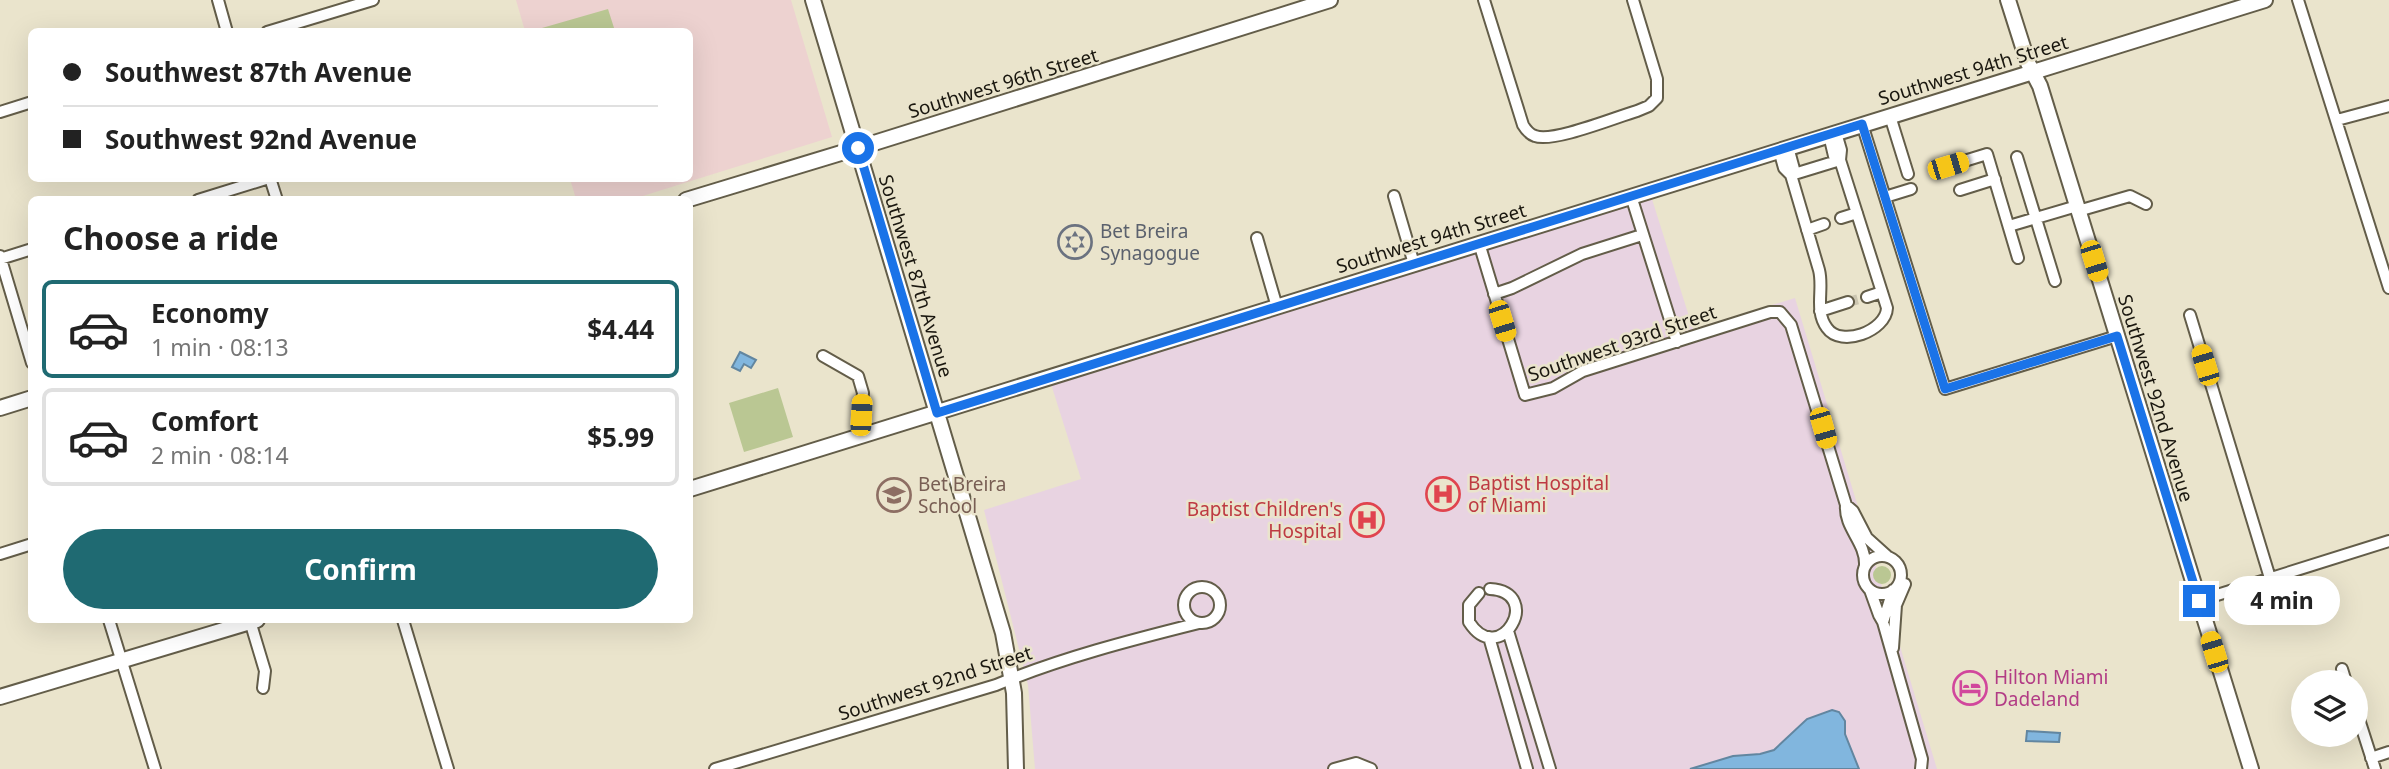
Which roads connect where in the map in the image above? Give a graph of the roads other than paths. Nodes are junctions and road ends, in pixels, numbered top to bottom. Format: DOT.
graph roads {
  1 [pos="218,0"];
  2 [pos="373,0"];
  3 [pos="813,0"];
  4 [pos="1330,0"];
  5 [pos="1484,0"];
  6 [pos="1633,0"];
  7 [pos="2008,0"];
  8 [pos="2265,0"];
  9 [pos="2298,0"];
  10 [pos="2242,4"];
  11 [pos="226,28"];
  12 [pos="280,28"];
  13 [pos="2032,72"];
  14 [pos="28,103"];
  15 [pos="2389,106"];
  16 [pos="0,112"];
  17 [pos="1890,116"];
  18 [pos="2337,120"];
  19 [pos="1862,124"];
  20 [pos="1832,134"];
  21 [pos="858,148"];
  22 [pos="1783,149"];
  23 [pos="2017,157"];
  24 [pos="1840,160"];
  25 [pos="1948,166"];
  26 [pos="1908,174"];
  27 [pos="1791,175"];
  28 [pos="1995,179"];
  29 [pos="256,182"];
  30 [pos="1911,188"];
  31 [pos="1960,190"];
  32 [pos="211,196"];
  33 [pos="1394,196"];
  34 [pos="1631,196"];
  35 [pos="1885,197"];
  36 [pos="693,198"];
  37 [pos="2146,204"];
  38 [pos="2077,208"];
  39 [pos="1857,213"];
  40 [pos="1841,218"];
  41 [pos="2036,218"];
  42 [pos="1824,223"];
  43 [pos="2009,226"];
  44 [pos="1807,230"];
  45 [pos="1642,235"];
  46 [pos="1257,238"];
  47 [pos="1479,243"];
  48 [pos="28,250"];
  49 [pos="2384,252"];
  50 [pos="0,258"];
  51 [pos="2018,258"];
  52 [pos="1414,264"];
  53 [pos="2055,281"];
  54 [pos="2389,288"];
  55 [pos="1882,292"];
  56 [pos="1494,294"];
  57 [pos="1867,297"];
  58 [pos="1848,302"];
  59 [pos="1277,307"];
  60 [pos="1820,310"];
  61 [pos="2190,315"];
  62 [pos="2117,336"];
  63 [pos="1677,342"];
  64 [pos="28,350"];
  65 [pos="823,356"];
  66 [pos="28,399"];
  67 [pos="0,408"];
  68 [pos="937,413"];
  69 [pos="866,435"];
  70 [pos="693,488"];
  71 [pos="1846,505"];
  72 [pos="2389,541"];
  73 [pos="28,545"];
  74 [pos="0,554"];
  75 [pos="1887,556"];
  76 [pos="1865,565"];
  77 [pos="2270,578"];
  78 [pos="1905,584"];
  79 [pos="1870,590"];
  80 [pos="1894,590"];
  81 [pos="2199,601"];
  82 [pos="1185,611"];
  83 [pos="1883,622"];
  84 [pos="110,623"];
  85 [pos="244,623"];
  86 [pos="255,623"];
  87 [pos="404,623"];
  88 [pos="1199,623"];
  89 [pos="1166,630"];
  90 [pos="1508,631"];
  91 [pos="1489,637"];
  92 [pos="1892,651"];
  93 [pos="121,660"];
  94 [pos="1012,678"];
  95 [pos="263,688"];
  96 [pos="0,697"];
  97 [pos="2389,752"];
  98 [pos="2373,763"];
  99 [pos="1922,764"];
  100 [pos="155,769"];
  101 [pos="448,769"];
  102 [pos="715,769"];
  103 [pos="1016,769"];
  104 [pos="1334,769"];
  105 [pos="1371,769"];
  106 [pos="1528,769"];
  107 [pos="1550,769"];
  108 [pos="1931,769"];
  109 [pos="2251,769"];
  1 -- 11 [label="street"];
  2 -- 12 [label="street"];
  3 -- 21 [label="street, Southwest 87th Avenue"];
  4 -- 21 [label="street, Southwest 96th Street"];
  5 -- 6 [label="street"];
  7 -- 13 [label="street, Southwest 92nd Avenue"];
  8 -- 10 [label="street, Southwest 94th Street"];
  9 -- 18 [label="street"];
  10 -- 13 [label="street, Southwest 94th Street"];
  13 -- 17 [label="street, Southwest 94th Street"];
  13 -- 38 [label="street, Southwest 92nd Avenue"];
  14 -- 16 [label="street"];
  15 -- 18 [label="street"];
  17 -- 19 [label="street, Southwest 94th Street"];
  17 -- 26 [label="street"];
  18 -- 49 [label="street"];
  19 -- 20 [label="street, Southwest 94th Street"];
  19 -- 35 [label="street"];
  20 -- 22 [label="street, Southwest 94th Street"];
  20 -- 24 [label="street"];
  21 -- 36 [label="street, Southwest 96th Street"];
  21 -- 68 [label="street, Southwest 87th Avenue"];
  22 -- 27 [label="street"];
  22 -- 34 [label="street, Southwest 94th Street"];
  23 -- 41 [label="street"];
  24 -- 27 [label="street"];
  24 -- 39 [label="street"];
  25 -- 28 [label="street"];
  27 -- 44 [label="street"];
  28 -- 31 [label="street"];
  28 -- 43 [label="street"];
  29 -- 32 [label="street"];
  30 -- 35 [label="street"];
  33 -- 52 [label="street"];
  34 -- 45 [label="street"];
  34 -- 47 [label="street, Southwest 94th Street"];
  35 -- 62 [label="street"];
  37 -- 38 [label="street"];
  38 -- 41 [label="street"];
  38 -- 62 [label="street, Southwest 92nd Avenue"];
  39 -- 40 [label="street"];
  39 -- 55 [label="street"];
  41 -- 43 [label="street"];
  41 -- 53 [label="street"];
  42 -- 44 [label="street"];
  43 -- 51 [label="street"];
  44 -- 60 [label="street"];
  45 -- 56 [label="street"];
  45 -- 63 [label="street"];
  46 -- 59 [label="street"];
  47 -- 52 [label="street, Southwest 94th Street"];
  47 -- 56 [label="street"];
  48 -- 50 [label="street"];
  49 -- 54 [label="street"];
  50 -- 64 [label="street"];
  52 -- 59 [label="street, Southwest 94th Street"];
  55 -- 57 [label="street"];
  55 -- 60 [label="street"];
  56 -- 63 [label="street, Southwest 93rd Street"];
  58 -- 60 [label="street"];
  59 -- 68 [label="street, Southwest 94th Street"];
  61 -- 77 [label="street"];
  62 -- 81 [label="street, Southwest 92nd Avenue"];
  63 -- 71 [label="street, Southwest 93rd Street"];
  65 -- 69 [label="street"];
  66 -- 67 [label="street"];
  68 -- 69 [label="street, Southwest 94th Street"];
  68 -- 94 [label="street, Southwest 87th Avenue"];
  69 -- 70 [label="street, Southwest 94th Street"];
  71 -- 75 [label="street"];
  71 -- 76 [label="street"];
  72 -- 77 [label="street"];
  73 -- 74 [label="street"];
  75 -- 76 [label="street"];
  75 -- 80 [label="street"];
  76 -- 79 [label="street"];
  77 -- 81 [label="street"];
  78 -- 92 [label="street"];
  79 -- 80 [label="street"];
  79 -- 83 [label="street"];
  80 -- 83 [label="street"];
  81 -- 109 [label="street, Southwest 92nd Avenue"];
  82 -- 88 [label="street"];
  82 -- 88 [label="street"];
  82 -- 89 [label="street, Southwest 92nd Street"];
  83 -- 92 [label="street"];
  84 -- 93 [label="street"];
  85 -- 93 [label="street"];
  86 -- 95 [label="street"];
  87 -- 101 [label="street"];
  88 -- 89 [label="street, Southwest 92nd Street"];
  89 -- 94 [label="street, Southwest 92nd Street"];
  90 -- 91 [label="street"];
  90 -- 91 [label="street"];
  90 -- 107 [label="street"];
  91 -- 106 [label="street"];
  92 -- 99 [label="street"];
  93 -- 96 [label="street"];
  93 -- 100 [label="street"];
  94 -- 102 [label="street, Southwest 92nd Street"];
  94 -- 103 [label="street, Southwest 87th Avenue"];
  97 -- 98 [label="street"];
  99 -- 108 [label="street"];
  104 -- 105 [label="street"];
}
